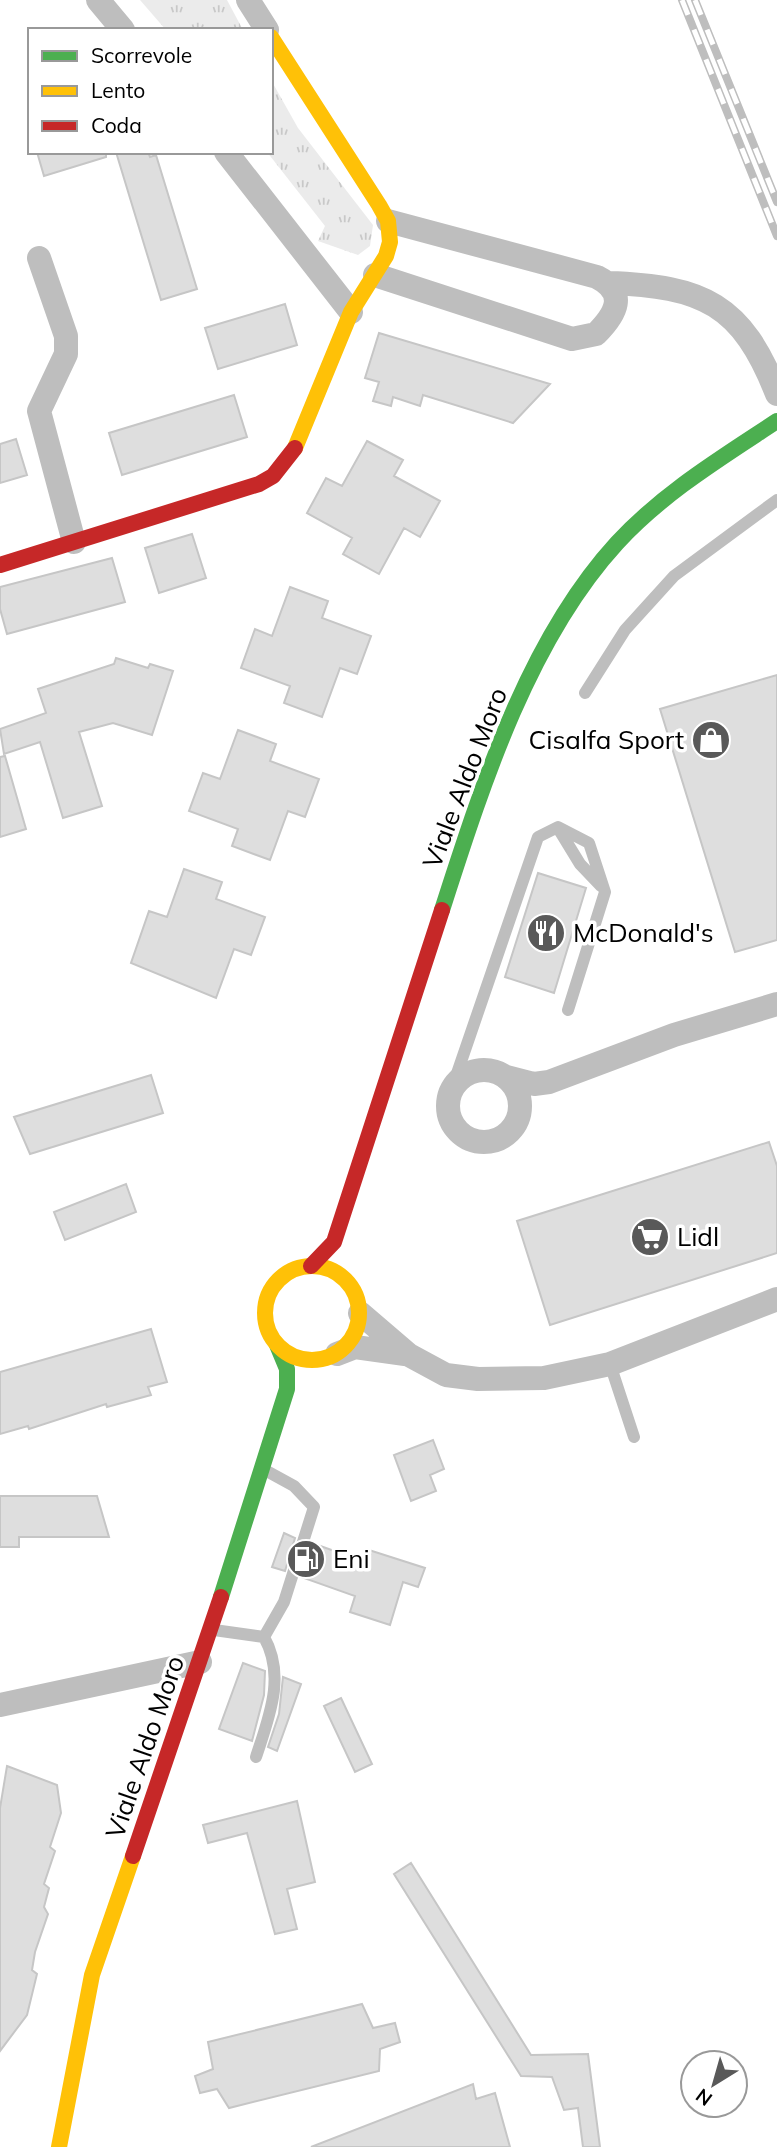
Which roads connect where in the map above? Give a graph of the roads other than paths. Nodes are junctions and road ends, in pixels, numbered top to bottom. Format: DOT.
graph roads {
  1 [pos="98,0"];
  2 [pos="248,0"];
  3 [pos="122,28"];
  4 [pos="266,28"];
  5 [pos="273,40"];
  6 [pos="228,154"];
  7 [pos="388,221"];
  8 [pos="39,258"];
  9 [pos="375,275"];
  10 [pos="608,283"];
  11 [pos="351,312"];
  12 [pos="777,394"];
  13 [pos="777,421"];
  14 [pos="777,500"];
  15 [pos="74,542"];
  16 [pos="0,565"];
  17 [pos="585,693"];
  18 [pos="558,827"];
  19 [pos="606,891"];
  20 [pos="777,1004"];
  21 [pos="568,1010"];
  22 [pos="507,1077"];
  23 [pos="549,1082"];
  24 [pos="452,1088"];
  25 [pos="519,1116"];
  26 [pos="334,1242"];
  27 [pos="311,1266"];
  28 [pos="340,1275"];
  29 [pos="777,1299"];
  30 [pos="360,1313"];
  31 [pos="277,1345"];
  32 [pos="410,1355"];
  33 [pos="329,1357"];
  34 [pos="610,1364"];
  35 [pos="287,1389"];
  36 [pos="634,1437"];
  37 [pos="262,1469"];
  38 [pos="211,1629"];
  39 [pos="264,1637"];
  40 [pos="200,1662"];
  41 [pos="0,1705"];
  42 [pos="256,1757"];
  43 [pos="65,2124"];
  44 [pos="59,2147"];
  45 [pos="66,2147"];
  1 -- 3 [label="street"];
  2 -- 4 [label="street"];
  5 -- 7 [label="main road"];
  6 -- 11 [label="street"];
  7 -- 9 [label="main road"];
  7 -- 10 [label="street"];
  8 -- 15 [label="street"];
  9 -- 10 [label="street"];
  9 -- 11 [label="main road"];
  10 -- 12 [label="street"];
  11 -- 15 [label="main road"];
  13 -- 26 [label="main road, Viale Aldo Moro"];
  14 -- 17 [label="lane"];
  15 -- 16 [label="main road"];
  18 -- 19 [label="lane"];
  18 -- 19 [label="lane"];
  18 -- 24 [label="lane"];
  19 -- 21 [label="lane"];
  20 -- 23 [label="street"];
  22 -- 23 [label="street"];
  22 -- 24 [label="street"];
  22 -- 25 [label="street"];
  23 -- 25 [label="street"];
  24 -- 25 [label="street"];
  26 -- 27 [label="main road, Viale Aldo Moro"];
  26 -- 28 [label="main road, Viale Aldo Moro"];
  27 -- 28 [label="main road"];
  27 -- 31 [label="main road, Viale Aldo Moro"];
  28 -- 30 [label="main road, Viale Aldo Moro"];
  29 -- 34 [label="street"];
  30 -- 32 [label="street"];
  30 -- 33 [label="main road"];
  31 -- 33 [label="main road"];
  31 -- 35 [label="main road, Viale Aldo Moro"];
  32 -- 33 [label="street"];
  32 -- 34 [label="street"];
  33 -- 35 [label="main road"];
  34 -- 36 [label="lane"];
  35 -- 37 [label="main road, Viale Aldo Moro"];
  37 -- 38 [label="main road, Viale Aldo Moro"];
  37 -- 39 [label="lane"];
  38 -- 39 [label="lane"];
  38 -- 40 [label="main road, Viale Aldo Moro"];
  39 -- 42 [label="lane"];
  40 -- 41 [label="street"];
  40 -- 43 [label="main road, Viale Aldo Moro"];
  43 -- 44 [label="main road"];
  43 -- 45 [label="main road"];
}
